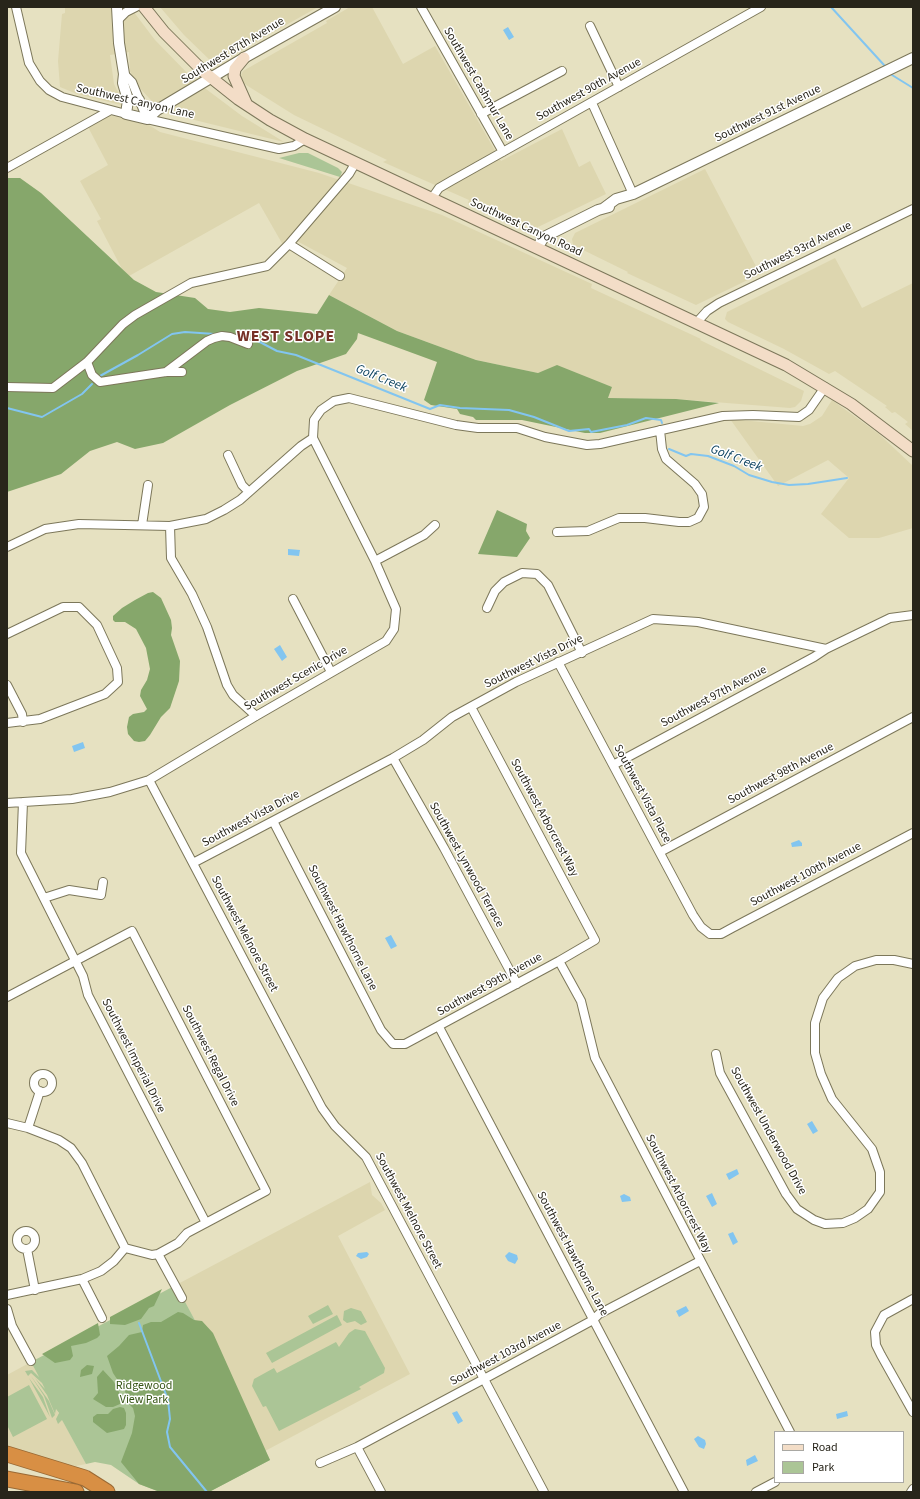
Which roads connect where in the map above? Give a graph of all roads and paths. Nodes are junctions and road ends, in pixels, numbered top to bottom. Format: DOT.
graph roads {
  1 [pos="16,7"];
  2 [pos="117,7"];
  3 [pos="136,7"];
  4 [pos="144,7"];
  5 [pos="335,7"];
  6 [pos="421,7"];
  7 [pos="761,7"];
  8 [pos="118,20"];
  9 [pos="590,26"];
  10 [pos="244,58"];
  11 [pos="913,58"];
  12 [pos="562,71"];
  13 [pos="124,74"];
  14 [pos="212,78"];
  15 [pos="619,87"];
  16 [pos="128,100"];
  17 [pos="139,100"];
  18 [pos="592,103"];
  19 [pos="247,105"];
  20 [pos="109,111"];
  21 [pos="126,114"];
  22 [pos="481,114"];
  23 [pos="147,119"];
  24 [pos="305,139"];
  25 [pos="503,152"];
  26 [pos="356,162"];
  27 [pos="7,168"];
  28 [pos="633,194"];
  29 [pos="432,198"];
  30 [pos="913,209"];
  31 [pos="289,244"];
  32 [pos="537,248"];
  33 [pos="340,276"];
  34 [pos="698,322"];
  35 [pos="248,344"];
  36 [pos="88,362"];
  37 [pos="166,372"];
  38 [pos="182,372"];
  39 [pos="7,387"];
  40 [pos="825,387"];
  41 [pos="660,430"];
  42 [pos="313,438"];
  43 [pos="913,451"];
  44 [pos="228,455"];
  45 [pos="148,485"];
  46 [pos="249,492"];
  47 [pos="435,524"];
  48 [pos="142,525"];
  49 [pos="170,526"];
  50 [pos="557,532"];
  51 [pos="7,547"];
  52 [pos="375,561"];
  53 [pos="293,599"];
  54 [pos="488,608"];
  55 [pos="913,615"];
  56 [pos="7,634"];
  57 [pos="826,649"];
  58 [pos="582,653"];
  59 [pos="558,662"];
  60 [pos="331,672"];
  61 [pos="7,685"];
  62 [pos="471,707"];
  63 [pos="256,716"];
  64 [pos="913,718"];
  65 [pos="23,722"];
  66 [pos="7,723"];
  67 [pos="393,758"];
  68 [pos="613,765"];
  69 [pos="149,780"];
  70 [pos="23,802"];
  71 [pos="7,803"];
  72 [pos="273,821"];
  73 [pos="913,833"];
  74 [pos="660,852"];
  75 [pos="193,862"];
  76 [pos="103,882"];
  77 [pos="44,898"];
  78 [pos="710,934"];
  79 [pos="595,940"];
  80 [pos="75,960"];
  81 [pos="559,961"];
  82 [pos="913,966"];
  83 [pos="517,984"];
  84 [pos="7,997"];
  85 [pos="438,1027"];
  86 [pos="394,1044"];
  87 [pos="716,1054"];
  88 [pos="40,1091"];
  89 [pos="7,1123"];
  90 [pos="28,1128"];
  91 [pos="206,1223"];
  92 [pos="125,1248"];
  93 [pos="27,1249"];
  94 [pos="158,1254"];
  95 [pos="700,1261"];
  96 [pos="82,1279"];
  97 [pos="35,1290"];
  98 [pos="7,1295"];
  99 [pos="182,1298"];
  100 [pos="913,1299"];
  101 [pos="7,1309"];
  102 [pos="102,1318"];
  103 [pos="593,1320"];
  104 [pos="31,1361"];
  105 [pos="484,1379"];
  106 [pos="913,1412"];
  107 [pos="789,1431"];
  108 [pos="357,1447"];
  109 [pos="7,1454"];
  110 [pos="320,1463"];
  111 [pos="7,1479"];
  112 [pos="774,1483"];
  113 [pos="913,1489"];
  114 [pos="76,1492"];
  115 [pos="107,1492"];
  116 [pos="381,1492"];
  117 [pos="544,1492"];
  118 [pos="684,1492"];
  119 [pos="756,1492"];
  120 [pos="911,1492"];
  1 -- 20 [label="street, Southwest Canyon Lane"];
  2 -- 8 [label="street"];
  3 -- 8 [label="street"];
  4 -- 14 [label="main road, Southwest Canyon Road"];
  5 -- 10 [label="street, Southwest 87th Avenue"];
  6 -- 22 [label="street, Southwest Cashmur Lane"];
  7 -- 15 [label="street, Southwest 90th Avenue"];
  8 -- 13 [label="street"];
  9 -- 15 [label="street"];
  10 -- 14 [label="street, Southwest 87th Avenue"];
  10 -- 19 [label="main road"];
  11 -- 28 [label="street, Southwest 91st Avenue"];
  12 -- 22 [label="street"];
  13 -- 16 [label="street"];
  13 -- 17 [label="street"];
  14 -- 19 [label="main road, Southwest Canyon Road"];
  14 -- 23 [label="street, Southwest 87th Avenue"];
  15 -- 18 [label="street, Southwest 90th Avenue"];
  16 -- 17 [label="street"];
  16 -- 21 [label="street"];
  17 -- 23 [label="street"];
  18 -- 25 [label="street, Southwest 90th Avenue"];
  18 -- 28 [label="street"];
  19 -- 24 [label="main road, Southwest Canyon Road"];
  20 -- 21 [label="street, Southwest Canyon Lane"];
  20 -- 27 [label="street"];
  21 -- 23 [label="street, Southwest Canyon Lane"];
  22 -- 25 [label="street, Southwest Cashmur Lane"];
  23 -- 24 [label="street, Southwest Canyon Lane"];
  24 -- 26 [label="main road, Southwest Canyon Road"];
  25 -- 29 [label="street, Southwest 90th Avenue"];
  26 -- 29 [label="main road, Southwest Canyon Road"];
  26 -- 31 [label="street"];
  28 -- 32 [label="street, Southwest 91st Avenue"];
  29 -- 32 [label="main road, Southwest Canyon Road"];
  30 -- 34 [label="street, Southwest 93rd Avenue"];
  31 -- 33 [label="street"];
  31 -- 36 [label="street"];
  32 -- 34 [label="main road, Southwest Canyon Road"];
  34 -- 40 [label="main road, Southwest Canyon Road"];
  35 -- 37 [label="street"];
  36 -- 37 [label="street"];
  36 -- 39 [label="street"];
  37 -- 38 [label="street"];
  40 -- 41 [label="street"];
  40 -- 43 [label="main road, Southwest Canyon Road"];
  41 -- 42 [label="street"];
  41 -- 50 [label="street"];
  42 -- 46 [label="street"];
  42 -- 52 [label="street, Southwest Scenic Drive"];
  44 -- 46 [label="street"];
  45 -- 48 [label="street"];
  46 -- 49 [label="street"];
  47 -- 52 [label="street"];
  48 -- 49 [label="street"];
  48 -- 51 [label="street"];
  49 -- 63 [label="street"];
  52 -- 60 [label="street, Southwest Scenic Drive"];
  53 -- 60 [label="street"];
  54 -- 58 [label="street"];
  55 -- 57 [label="street"];
  56 -- 65 [label="street"];
  57 -- 58 [label="street, Southwest Vista Drive"];
  57 -- 68 [label="street, Southwest 97th Avenue"];
  58 -- 59 [label="street, Southwest Vista Drive"];
  59 -- 62 [label="street, Southwest Vista Drive"];
  59 -- 68 [label="street, Southwest Vista Place"];
  60 -- 63 [label="street, Southwest Scenic Drive"];
  61 -- 65 [label="street"];
  62 -- 67 [label="street, Southwest Vista Drive"];
  62 -- 79 [label="street, Southwest Arborcrest Way"];
  63 -- 69 [label="street, Southwest Scenic Drive"];
  64 -- 74 [label="street, Southwest 98th Avenue"];
  65 -- 66 [label="street"];
  67 -- 72 [label="street, Southwest Vista Drive"];
  67 -- 83 [label="street, Southwest Lynwood Terrace"];
  68 -- 74 [label="street, Southwest Vista Place"];
  69 -- 70 [label="street, Southwest Scenic Drive"];
  69 -- 75 [label="street, Southwest Melnore Street"];
  70 -- 71 [label="street, Southwest Scenic Drive"];
  70 -- 77 [label="street, Southwest Imperial Drive"];
  72 -- 75 [label="street, Southwest Vista Drive"];
  72 -- 86 [label="street, Southwest Hawthorne Lane"];
  73 -- 78 [label="street, Southwest 100th Avenue"];
  74 -- 78 [label="street, Southwest Vista Place"];
  75 -- 105 [label="street, Southwest Melnore Street"];
  76 -- 77 [label="street"];
  77 -- 80 [label="street, Southwest Imperial Drive"];
  79 -- 81 [label="street, Southwest 99th Avenue"];
  80 -- 84 [label="street"];
  80 -- 91 [label="street, Southwest Imperial Drive"];
  80 -- 91 [label="street, Southwest Regal Drive"];
  81 -- 83 [label="street, Southwest 99th Avenue"];
  81 -- 95 [label="street, Southwest Arborcrest Way"];
  82 -- 87 [label="street, Southwest Underwood Drive"];
  83 -- 85 [label="street, Southwest 99th Avenue"];
  85 -- 86 [label="street, Southwest 99th Avenue"];
  85 -- 103 [label="street, Southwest Hawthorne Lane"];
  88 -- 90 [label="street"];
  89 -- 90 [label="street"];
  90 -- 92 [label="street"];
  91 -- 94 [label="street"];
  92 -- 94 [label="street"];
  92 -- 96 [label="street"];
  93 -- 97 [label="street"];
  94 -- 99 [label="street"];
  95 -- 103 [label="street, Southwest 103rd Avenue"];
  95 -- 107 [label="street, Southwest Arborcrest Way"];
  96 -- 97 [label="street"];
  96 -- 102 [label="street"];
  97 -- 98 [label="street"];
  100 -- 106 [label="street"];
  101 -- 104 [label="street"];
  103 -- 105 [label="street, Southwest 103rd Avenue"];
  103 -- 118 [label="street, Southwest Hawthorne Lane"];
  105 -- 108 [label="street, Southwest 103rd Avenue"];
  105 -- 117 [label="street, Southwest Melnore Street"];
  108 -- 110 [label="street, Southwest 103rd Avenue"];
  108 -- 116 [label="street"];
  109 -- 115 [label="highway"];
  111 -- 114 [label="highway"];
  112 -- 119 [label="street"];
  113 -- 120 [label="street"];
}
